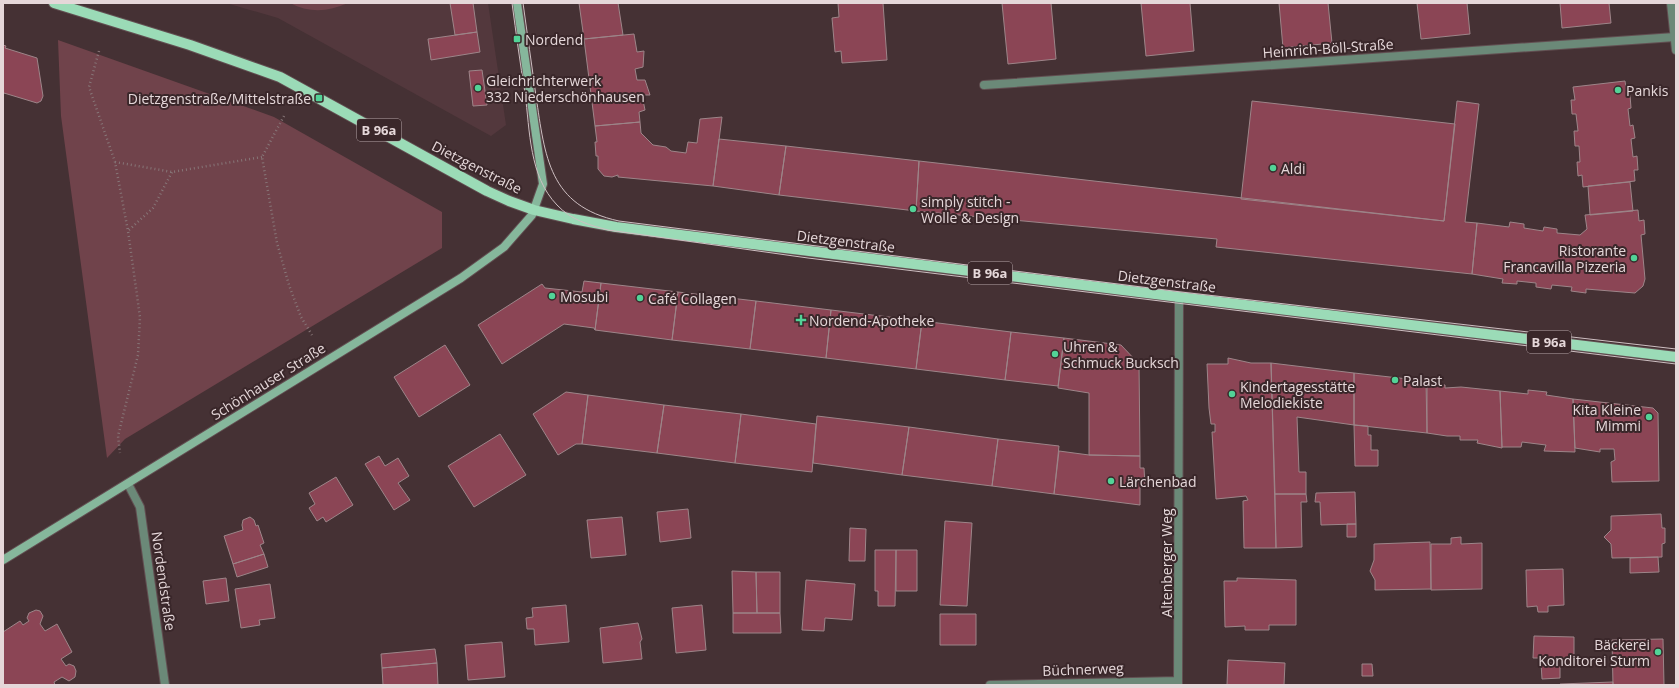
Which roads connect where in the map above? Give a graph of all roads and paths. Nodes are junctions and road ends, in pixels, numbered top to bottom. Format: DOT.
graph roads {
  1 [pos="54,3"];
  2 [pos="517,3"];
  3 [pos="1671,3"];
  4 [pos="1675,37"];
  5 [pos="1676,50"];
  6 [pos="99,51"];
  7 [pos="984,85"];
  8 [pos="284,116"];
  9 [pos="262,157"];
  10 [pos="115,162"];
  11 [pos="172,172"];
  12 [pos="534,210"];
  13 [pos="128,231"];
  14 [pos="1179,297"];
  15 [pos="312,335"];
  16 [pos="1676,356"];
  17 [pos="120,453"];
  18 [pos="128,484"];
  19 [pos="3,560"];
  20 [pos="1178,683"];
  21 [pos="165,685"];
  22 [pos="990,685"];
  1 -- 12 [label="main road, Dietzgenstraße / B 96a"];
  2 -- 12 [label="street, Schönhauser Straße"];
  3 -- 4 [label="street"];
  4 -- 5 [label="street"];
  4 -- 7 [label="street, Heinrich-Böll-Straße"];
  6 -- 10 [label="path"];
  8 -- 9 [label="path"];
  9 -- 11 [label="path"];
  9 -- 15 [label="path"];
  10 -- 11 [label="path"];
  10 -- 13 [label="path"];
  11 -- 13 [label="path"];
  12 -- 14 [label="main road, Dietzgenstraße / B 96a"];
  12 -- 18 [label="street, Schönhauser Straße"];
  13 -- 17 [label="path"];
  14 -- 16 [label="main road, Dietzgenstraße / B 96a"];
  14 -- 20 [label="street, Altenberger Weg"];
  18 -- 19 [label="street, Schönhauser Straße"];
  18 -- 21 [label="street, Nordendstraße"];
  20 -- 22 [label="street, Büchnerweg"];
}
